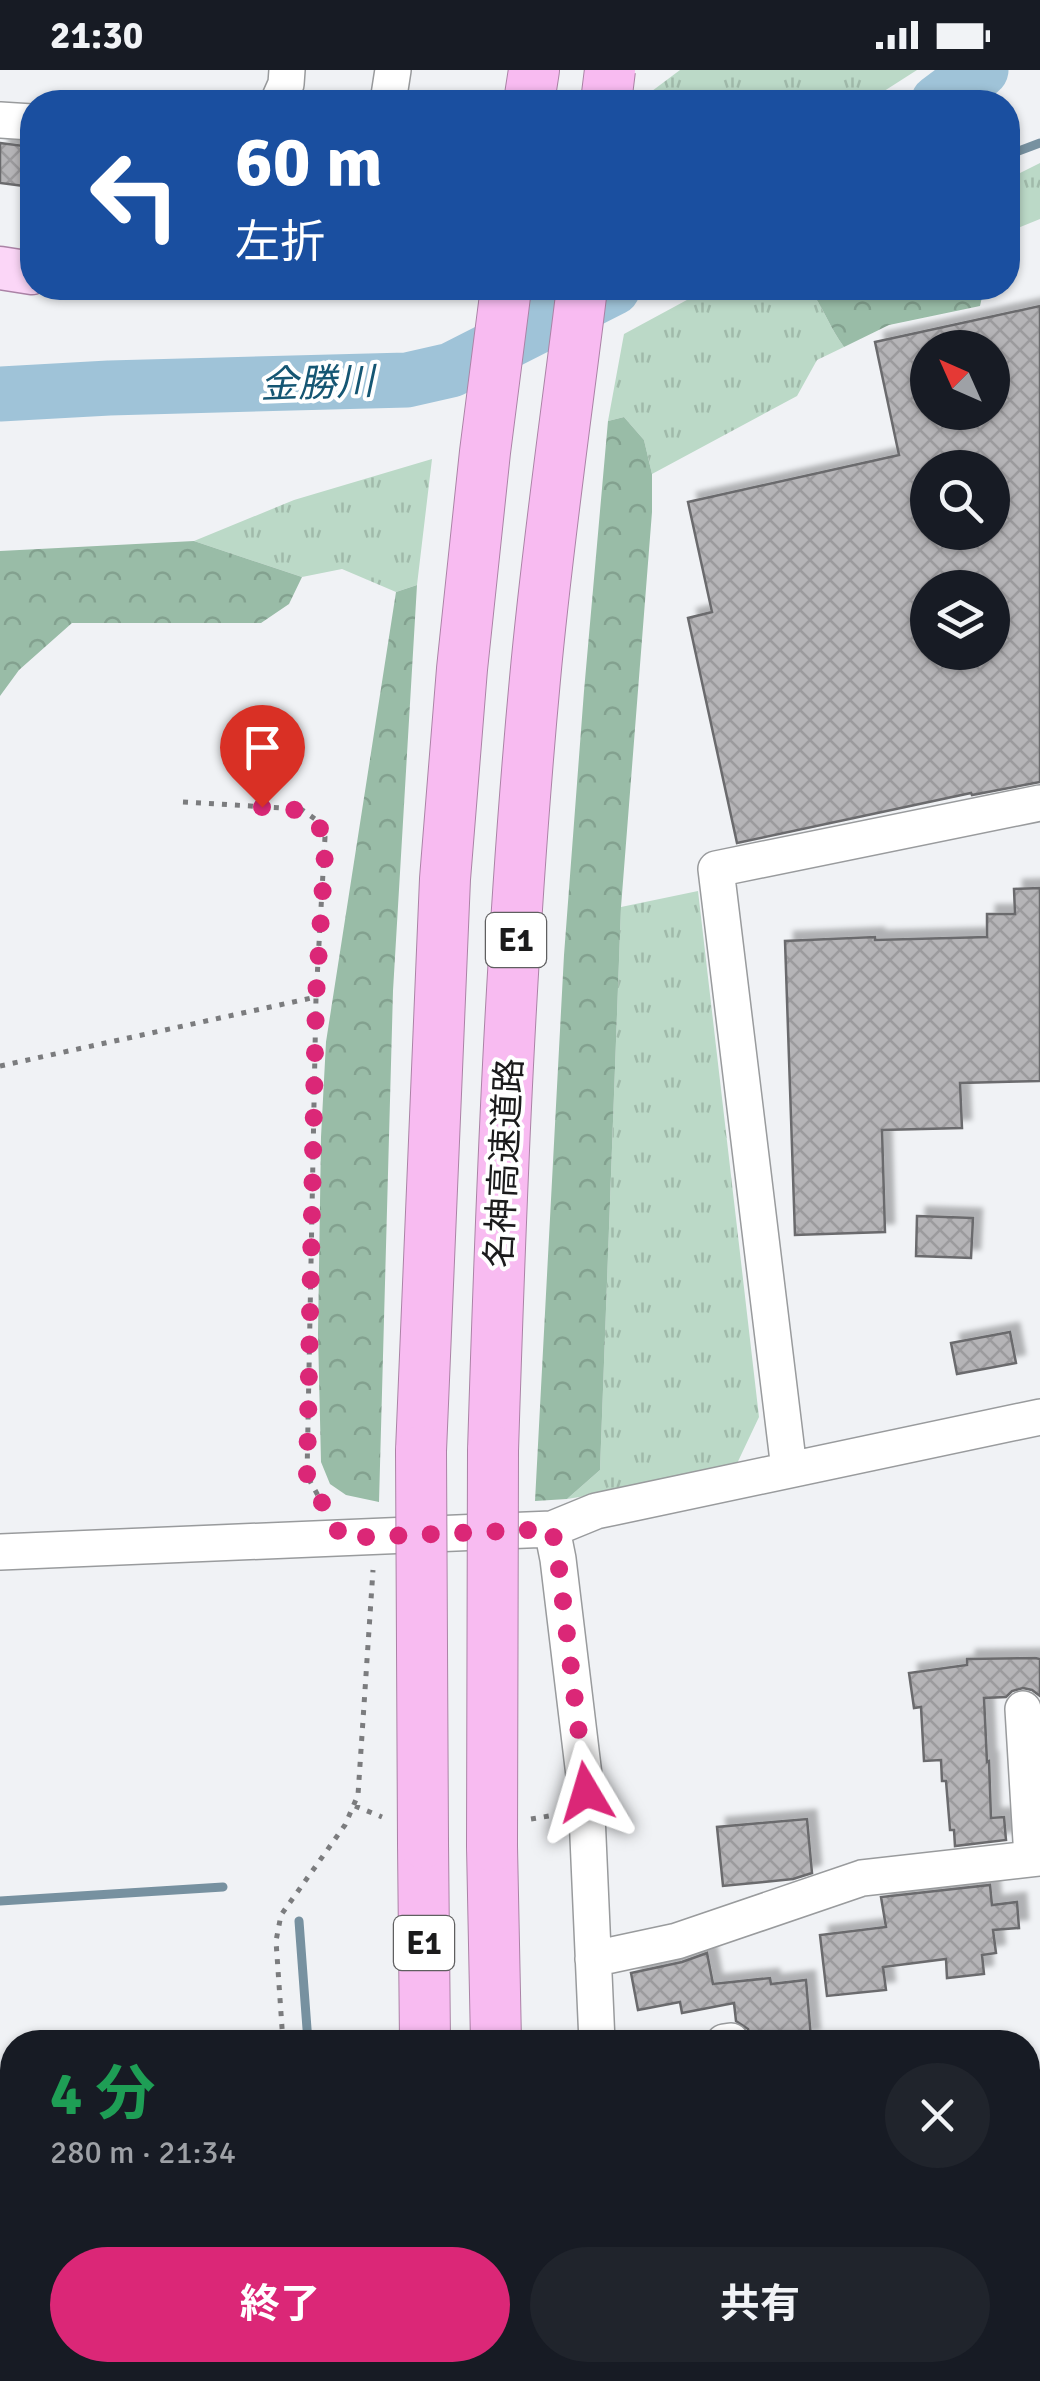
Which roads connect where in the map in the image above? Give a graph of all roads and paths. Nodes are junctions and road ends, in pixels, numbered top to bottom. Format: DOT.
graph roads {
  1 [pos="630,70"];
  2 [pos="595,90"];
  3 [pos="504,300"];
  4 [pos="580,300"];
  5 [pos="183,802"];
  6 [pos="1040,803"];
  7 [pos="316,997"];
  8 [pos="0,1066"];
  9 [pos="1040,1418"];
  10 [pos="789,1469"];
  11 [pos="552,1529"];
  12 [pos="358,1538"];
  13 [pos="0,1552"];
  14 [pos="1023,1709"];
  15 [pos="1036,1858"];
  16 [pos="593,1959"];
  17 [pos="282,2030"];
  18 [pos="425,2030"];
  19 [pos="496,2030"];
  20 [pos="596,2030"];
  1 -- 2 [label="main road"];
  3 -- 18 [label="highway, 名神高速道路 / E1, bridge"];
  4 -- 19 [label="highway, 名神高速道路 / E1, bridge"];
  5 -- 7 [label="path"];
  6 -- 10 [label="street"];
  7 -- 8 [label="path"];
  7 -- 12 [label="path"];
  9 -- 10 [label="street"];
  10 -- 11 [label="street"];
  11 -- 12 [label="street"];
  11 -- 16 [label="street"];
  12 -- 13 [label="street"];
  12 -- 17 [label="path"];
  14 -- 15 [label="street"];
  15 -- 16 [label="street"];
  16 -- 20 [label="street"];
}
